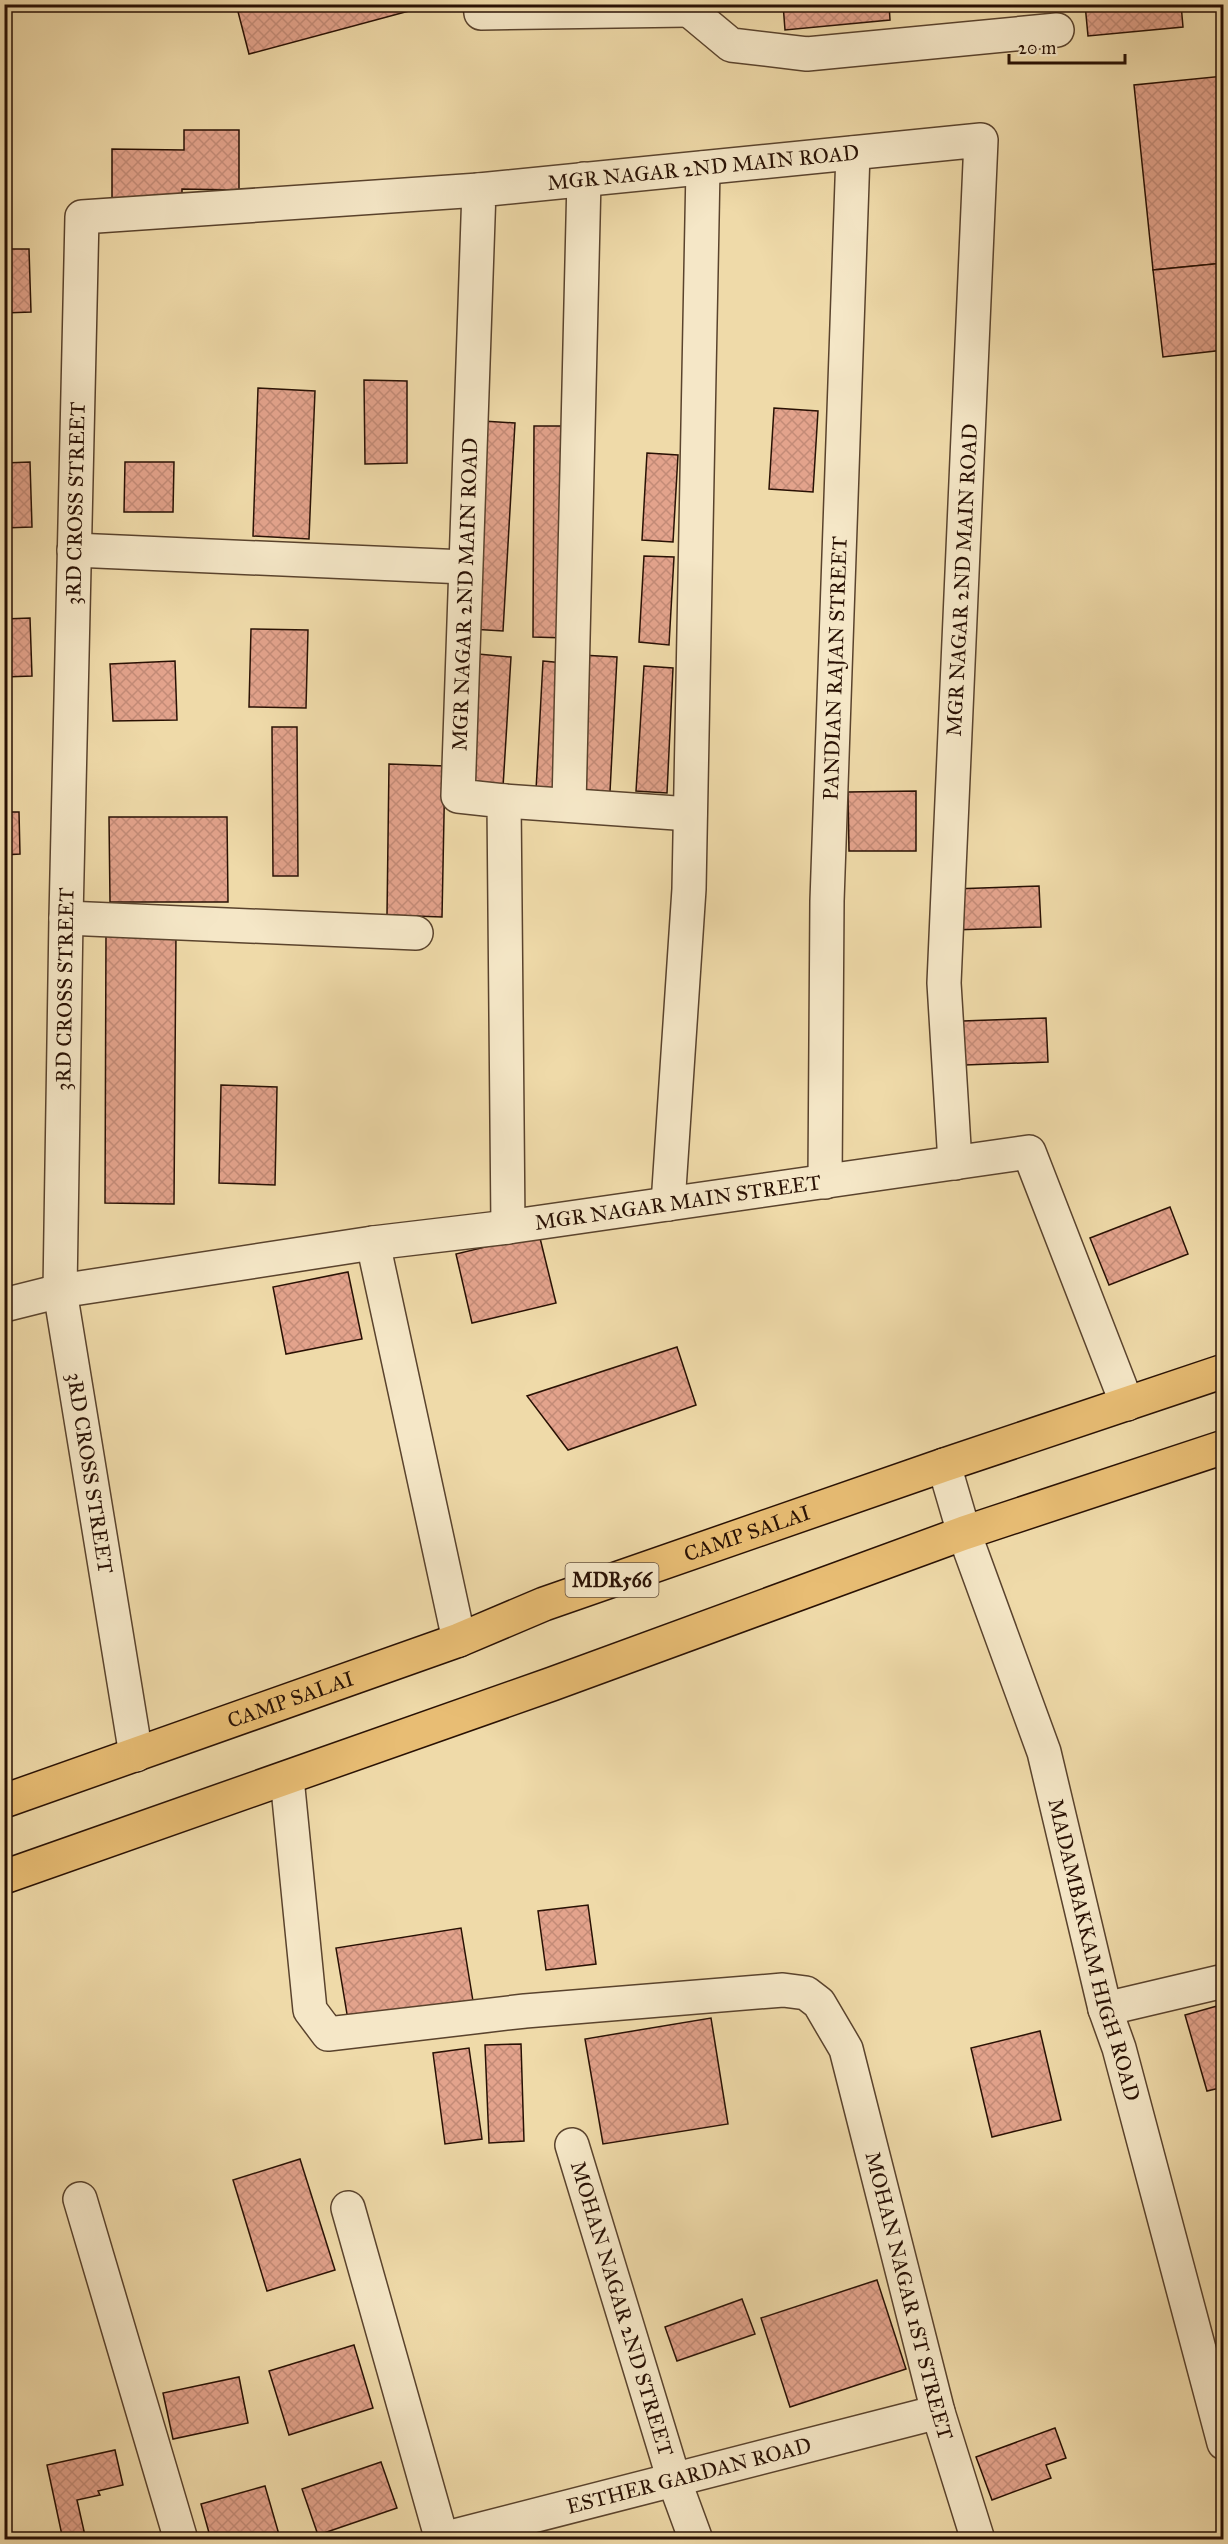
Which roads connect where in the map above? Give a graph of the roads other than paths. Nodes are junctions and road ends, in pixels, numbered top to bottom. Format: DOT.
graph roads {
  1 [pos="480,4"];
  2 [pos="688,7"];
  3 [pos="1057,30"];
  4 [pos="853,153"];
  5 [pos="703,168"];
  6 [pos="584,179"];
  7 [pos="479,190"];
  8 [pos="74,550"];
  9 [pos="465,567"];
  10 [pos="504,801"];
  11 [pos="569,806"];
  12 [pos="690,814"];
  13 [pos="66,918"];
  14 [pos="416,933"];
  15 [pos="955,1163"];
  16 [pos="825,1182"];
  17 [pos="668,1204"];
  18 [pos="508,1227"];
  19 [pos="373,1244"];
  20 [pos="60,1291"];
  21 [pos="4,1305"];
  22 [pos="1224,1371"];
  23 [pos="1127,1404"];
  24 [pos="1224,1447"];
  25 [pos="944,1465"];
  26 [pos="964,1533"];
  27 [pos="459,1640"];
  28 [pos="136,1755"];
  29 [pos="287,1778"];
  30 [pos="4,1801"];
  31 [pos="4,1877"];
  32 [pos="1224,1981"];
  33 [pos="1105,2009"];
  34 [pos="572,2145"];
  35 [pos="80,2199"];
  36 [pos="348,2208"];
  37 [pos="1212,2356"];
  38 [pos="938,2412"];
  39 [pos="1224,2443"];
  40 [pos="674,2480"];
  41 [pos="441,2539"];
  42 [pos="181,2540"];
  43 [pos="696,2540"];
  44 [pos="978,2540"];
  1 -- 2 [label="street"];
  2 -- 3 [label="street"];
  4 -- 5 [label="street, MGR NAGAR 2ND MAIN ROAD"];
  4 -- 15 [label="street, MGR NAGAR 2ND MAIN ROAD"];
  4 -- 16 [label="street, PANDIAN RAJAN STREET"];
  5 -- 6 [label="street, MGR NAGAR 2ND MAIN ROAD"];
  5 -- 12 [label="street"];
  6 -- 7 [label="street, MGR NAGAR 2ND MAIN ROAD"];
  6 -- 11 [label="street"];
  7 -- 8 [label="street, 3RD CROSS STREET"];
  7 -- 9 [label="street, MGR NAGAR 2ND MAIN ROAD"];
  8 -- 9 [label="street"];
  8 -- 13 [label="street, 3RD CROSS STREET"];
  9 -- 10 [label="street, MGR NAGAR 2ND MAIN ROAD"];
  10 -- 11 [label="street"];
  10 -- 18 [label="street"];
  11 -- 12 [label="street"];
  12 -- 17 [label="street"];
  13 -- 14 [label="street"];
  13 -- 20 [label="street, 3RD CROSS STREET"];
  15 -- 16 [label="street, MGR NAGAR MAIN STREET"];
  15 -- 23 [label="street, MGR NAGAR MAIN STREET"];
  16 -- 17 [label="street, MGR NAGAR MAIN STREET"];
  17 -- 18 [label="street, MGR NAGAR MAIN STREET"];
  18 -- 19 [label="street, MGR NAGAR MAIN STREET"];
  19 -- 20 [label="street, MGR NAGAR MAIN STREET"];
  19 -- 27 [label="street"];
  20 -- 21 [label="street, MGR NAGAR MAIN STREET"];
  20 -- 28 [label="street, 3RD CROSS STREET"];
  22 -- 23 [label="main road, CAMP SALAI / MDR566"];
  23 -- 25 [label="main road, CAMP SALAI / MDR566"];
  24 -- 26 [label="main road"];
  25 -- 26 [label="street, MADAMBAKKAM HIGH ROAD"];
  25 -- 27 [label="main road, CAMP SALAI / MDR566"];
  26 -- 29 [label="main road"];
  26 -- 33 [label="street, MADAMBAKKAM HIGH ROAD"];
  27 -- 28 [label="main road, CAMP SALAI / MDR566"];
  28 -- 30 [label="main road, CAMP SALAI / MDR566"];
  29 -- 31 [label="main road"];
  29 -- 38 [label="street, MOHAN NAGAR 1ST STREET"];
  32 -- 33 [label="street"];
  33 -- 37 [label="street, MADAMBAKKAM HIGH ROAD"];
  34 -- 40 [label="street, MOHAN NAGAR 2ND STREET"];
  35 -- 42 [label="street"];
  36 -- 41 [label="street"];
  37 -- 39 [label="street, MADAMBAKKAM HIGH ROAD"];
  38 -- 40 [label="street, ESTHER GARDAN ROAD"];
  38 -- 44 [label="street, MOHAN NAGAR 1ST STREET"];
  40 -- 41 [label="street, ESTHER GARDAN ROAD"];
  40 -- 43 [label="street, MOHAN NAGAR 2ND STREET"];
}
